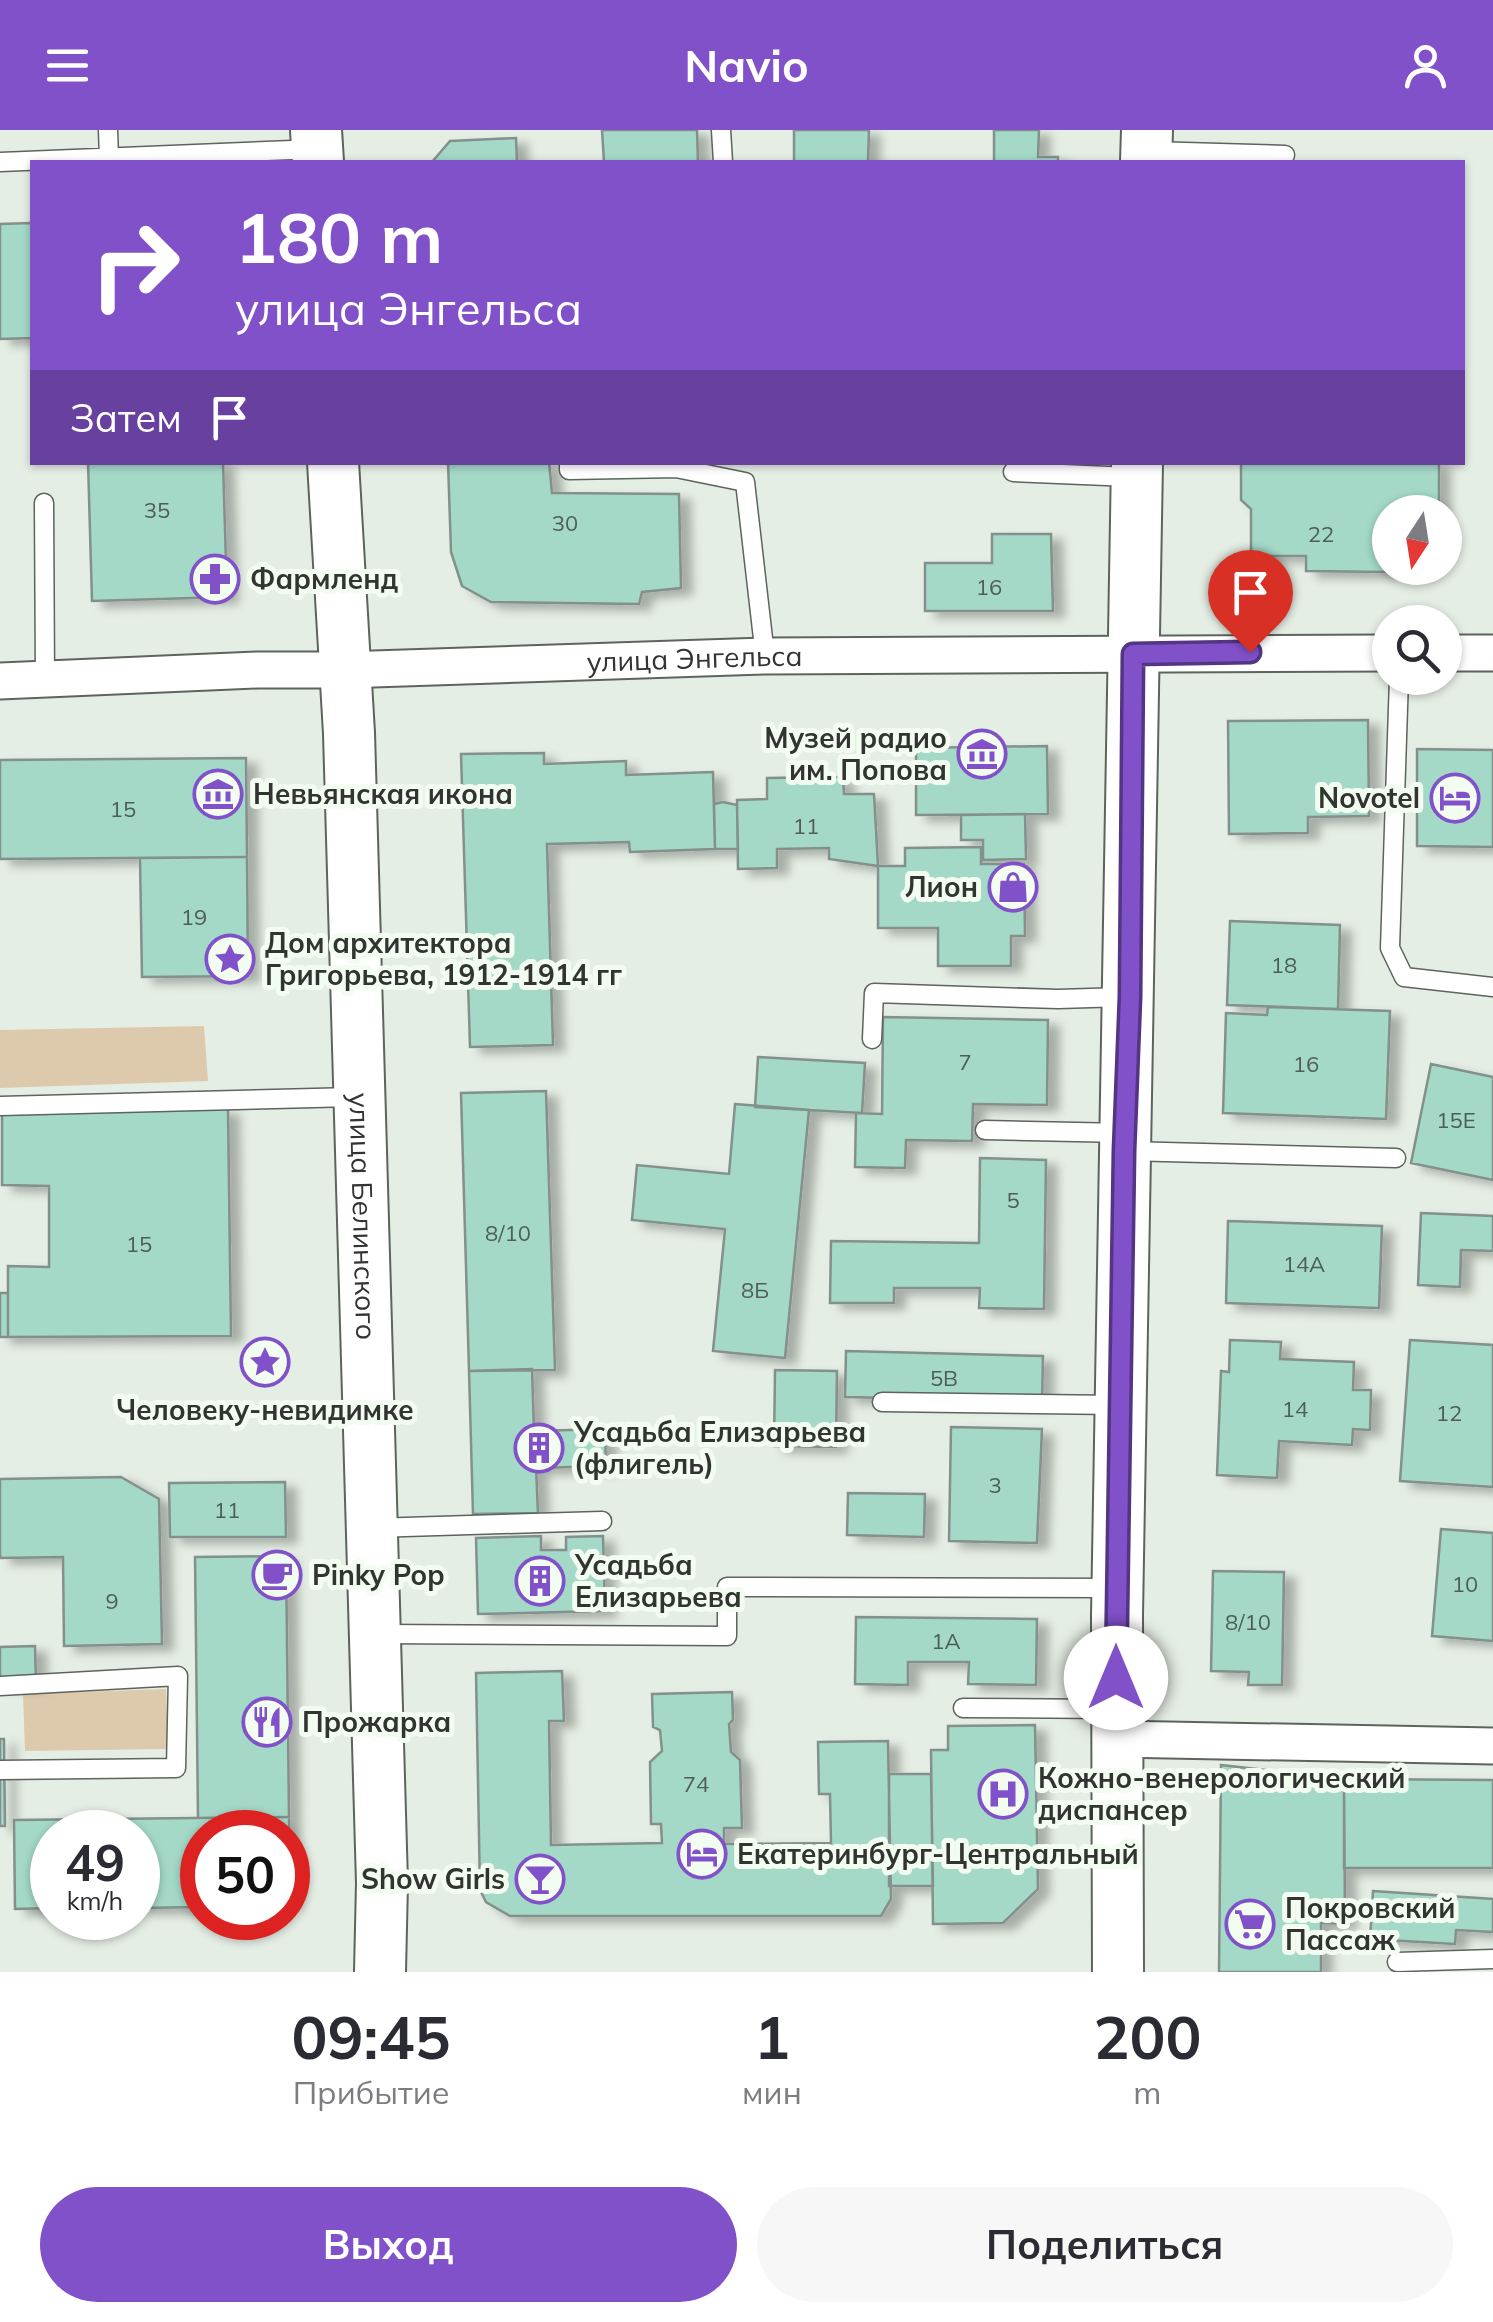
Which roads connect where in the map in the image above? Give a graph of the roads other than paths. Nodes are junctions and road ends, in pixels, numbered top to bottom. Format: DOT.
graph roads {
  1 [pos="108,130"];
  2 [pos="721,130"];
  3 [pos="317,147"];
  4 [pos="1147,148"];
  5 [pos="1285,155"];
  6 [pos="109,158"];
  7 [pos="54,160"];
  8 [pos="723,160"];
  9 [pos="30,161"];
  10 [pos="0,162"];
  11 [pos="334,465"];
  12 [pos="569,465"];
  13 [pos="1137,470"];
  14 [pos="1014,472"];
  15 [pos="44,503"];
  16 [pos="1493,652"];
  17 [pos="1372,653"];
  18 [pos="1462,653"];
  19 [pos="1133,654"];
  20 [pos="765,656"];
  21 [pos="343,670"];
  22 [pos="46,680"];
  23 [pos="0,681"];
  24 [pos="1398,695"];
  25 [pos="1493,987"];
  26 [pos="1130,997"];
  27 [pos="872,1039"];
  28 [pos="360,1097"];
  29 [pos="0,1106"];
  30 [pos="985,1130"];
  31 [pos="1124,1142"];
  32 [pos="1396,1158"];
  33 [pos="882,1402"];
  34 [pos="1120,1405"];
  35 [pos="602,1520"];
  36 [pos="372,1528"];
  37 [pos="1117,1588"];
  38 [pos="374,1634"];
  39 [pos="0,1686"];
  40 [pos="964,1708"];
  41 [pos="1116,1724"];
  42 [pos="1493,1746"];
  43 [pos="0,1770"];
  44 [pos="1493,1959"];
  45 [pos="1396,1962"];
  46 [pos="380,1972"];
  47 [pos="1118,1972"];
  1 -- 6 [label="lane"];
  2 -- 8 [label="lane"];
  3 -- 6 [label="lane"];
  4 -- 5 [label="lane"];
  6 -- 7 [label="lane"];
  9 -- 10 [label="lane"];
  11 -- 21 [label="main road, улица Белинского"];
  12 -- 20 [label="lane"];
  13 -- 14 [label="lane"];
  13 -- 19 [label="main road"];
  15 -- 22 [label="lane"];
  16 -- 18 [label="street"];
  17 -- 19 [label="street, улица Энгельса"];
  19 -- 20 [label="street, улица Энгельса"];
  19 -- 26 [label="main road"];
  20 -- 21 [label="street, улица Энгельса"];
  21 -- 22 [label="street, улица Энгельса"];
  21 -- 28 [label="main road, улица Белинского"];
  22 -- 23 [label="street, улица Энгельса"];
  24 -- 25 [label="lane"];
  26 -- 27 [label="lane"];
  26 -- 31 [label="main road"];
  28 -- 29 [label="lane"];
  28 -- 36 [label="main road, улица Белинского"];
  30 -- 31 [label="lane"];
  31 -- 32 [label="lane"];
  31 -- 34 [label="main road"];
  33 -- 34 [label="lane"];
  34 -- 37 [label="main road"];
  35 -- 36 [label="lane"];
  36 -- 38 [label="main road, улица Белинского"];
  37 -- 38 [label="lane"];
  37 -- 41 [label="main road"];
  38 -- 46 [label="main road, улица Белинского"];
  39 -- 43 [label="lane"];
  40 -- 41 [label="lane"];
  41 -- 42 [label="street"];
  41 -- 47 [label="main road"];
  44 -- 45 [label="lane"];
}
